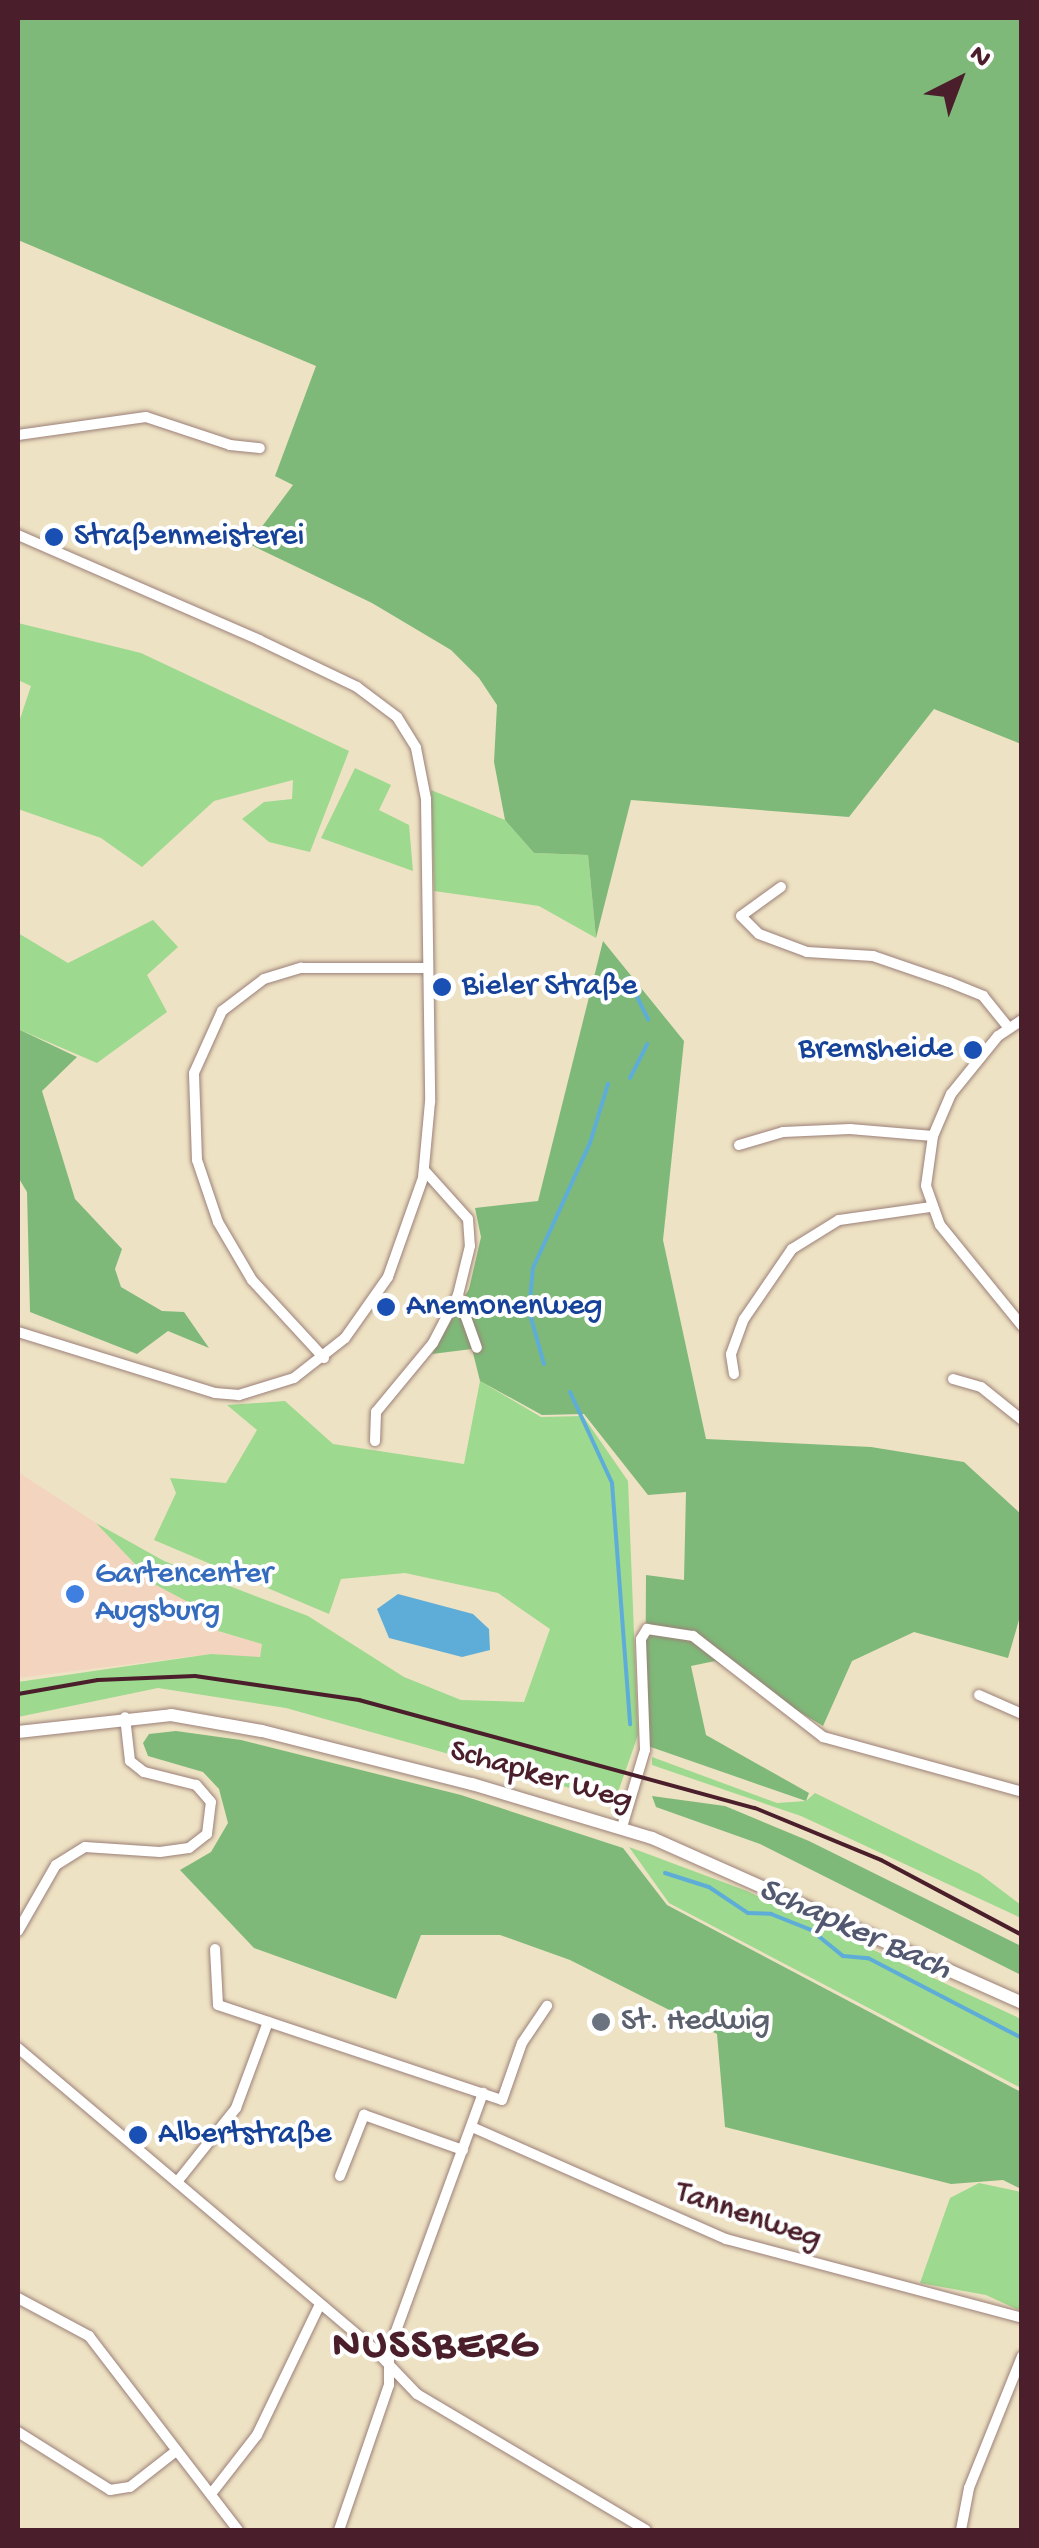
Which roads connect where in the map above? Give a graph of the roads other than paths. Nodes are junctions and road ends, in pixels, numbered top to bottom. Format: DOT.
graph roads {
  1 [pos="18,436"];
  2 [pos="260,448"];
  3 [pos="18,535"];
  4 [pos="782,887"];
  5 [pos="428,968"];
  6 [pos="1022,1020"];
  7 [pos="1008,1026"];
  8 [pos="932,1136"];
  9 [pos="739,1144"];
  10 [pos="425,1171"];
  11 [pos="930,1207"];
  12 [pos="458,1295"];
  13 [pos="1022,1326"];
  14 [pos="18,1332"];
  15 [pos="477,1348"];
  16 [pos="324,1358"];
  17 [pos="734,1374"];
  18 [pos="954,1379"];
  19 [pos="1022,1420"];
  20 [pos="375,1441"];
  21 [pos="978,1695"];
  22 [pos="1022,1714"];
  23 [pos="125,1717"];
  24 [pos="18,1732"];
  25 [pos="1022,1792"];
  26 [pos="622,1827"];
  27 [pos="18,1931"];
  28 [pos="215,1949"];
  29 [pos="1022,2003"];
  30 [pos="548,2006"];
  31 [pos="268,2022"];
  32 [pos="18,2048"];
  33 [pos="483,2093"];
  34 [pos="472,2127"];
  35 [pos="464,2150"];
  36 [pos="340,2176"];
  37 [pos="177,2182"];
  38 [pos="18,2298"];
  39 [pos="320,2304"];
  40 [pos="1022,2318"];
  41 [pos="1022,2356"];
  42 [pos="390,2373"];
  43 [pos="18,2432"];
  44 [pos="176,2451"];
  45 [pos="211,2494"];
  46 [pos="238,2530"];
  47 [pos="339,2530"];
  48 [pos="646,2530"];
  49 [pos="961,2530"];
  1 -- 2 [label="street"];
  3 -- 5 [label="street"];
  4 -- 7 [label="street"];
  5 -- 10 [label="street"];
  5 -- 16 [label="street"];
  6 -- 7 [label="street"];
  7 -- 8 [label="street"];
  8 -- 9 [label="street"];
  8 -- 11 [label="street"];
  10 -- 12 [label="street"];
  10 -- 16 [label="street"];
  11 -- 13 [label="street"];
  11 -- 17 [label="street"];
  12 -- 15 [label="street"];
  12 -- 20 [label="street"];
  14 -- 16 [label="street"];
  18 -- 19 [label="street"];
  21 -- 22 [label="street"];
  23 -- 24 [label="street, Schapker Weg"];
  23 -- 26 [label="street, Schapker Weg"];
  23 -- 27 [label="street"];
  25 -- 26 [label="street"];
  26 -- 29 [label="street, Schapker Weg"];
  28 -- 31 [label="street"];
  30 -- 33 [label="street"];
  31 -- 33 [label="street"];
  31 -- 37 [label="street"];
  32 -- 37 [label="street"];
  33 -- 34 [label="street"];
  34 -- 35 [label="street"];
  34 -- 40 [label="street, Tannenweg"];
  35 -- 36 [label="street"];
  35 -- 42 [label="street"];
  37 -- 39 [label="street"];
  38 -- 44 [label="street"];
  39 -- 42 [label="street"];
  39 -- 45 [label="street"];
  41 -- 49 [label="street"];
  42 -- 47 [label="street"];
  42 -- 48 [label="street"];
  43 -- 44 [label="street"];
  44 -- 45 [label="street"];
  45 -- 46 [label="street"];
}
